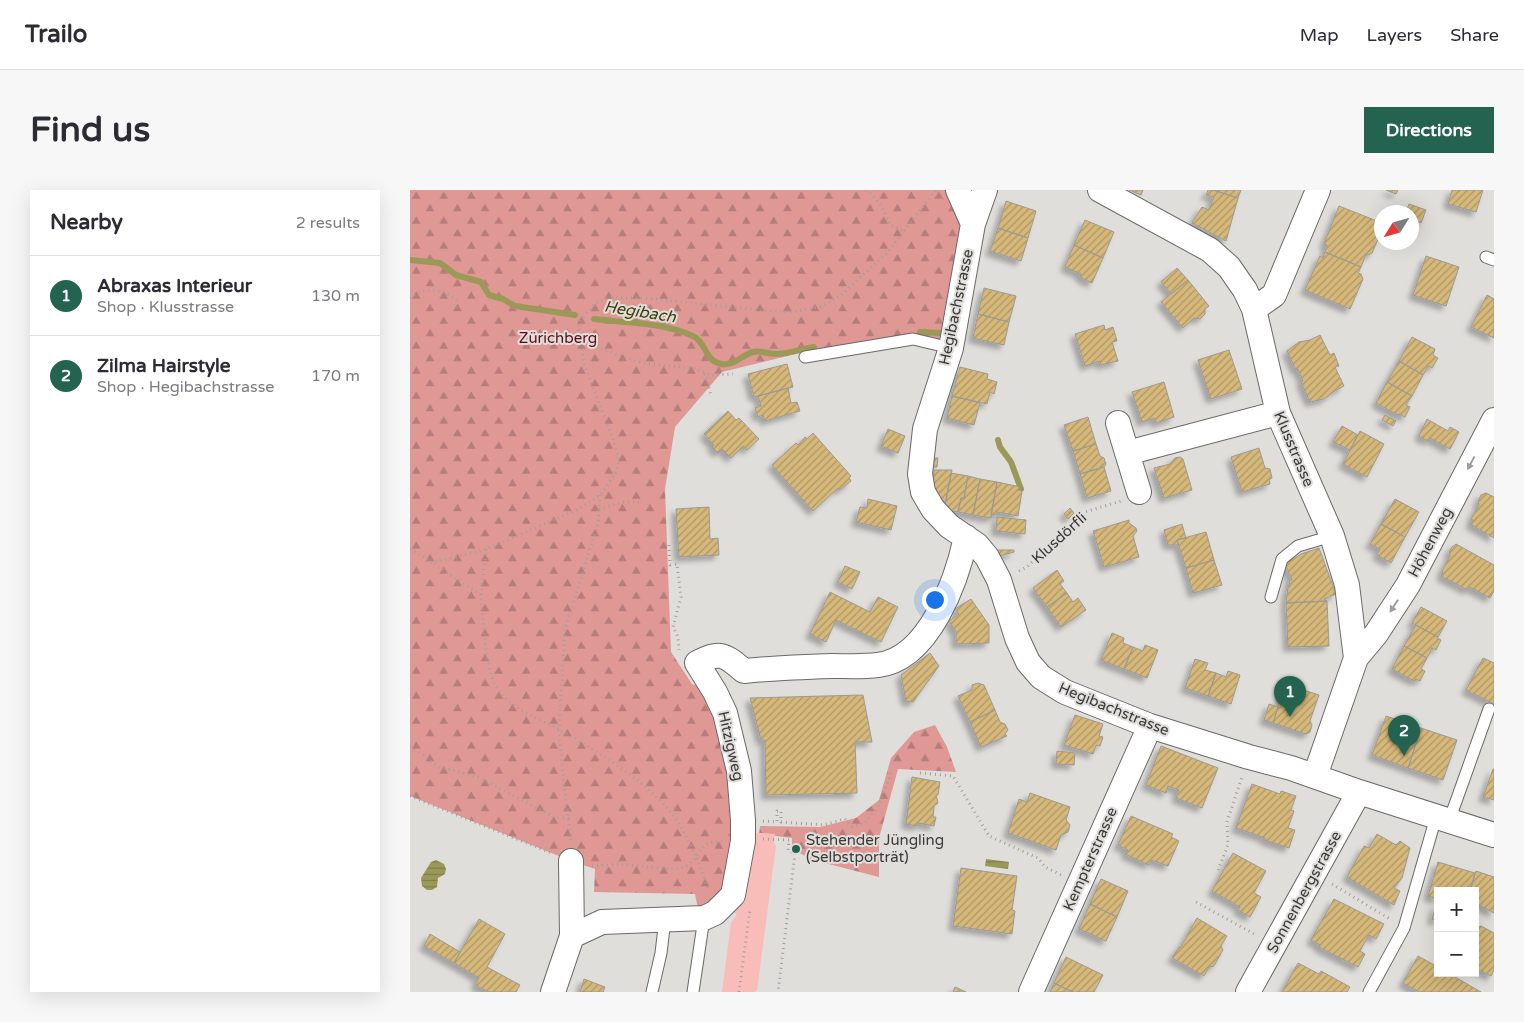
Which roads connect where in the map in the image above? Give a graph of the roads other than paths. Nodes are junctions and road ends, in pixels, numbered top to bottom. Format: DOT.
graph roads {
  1 [pos="958,190"];
  2 [pos="985,190"];
  3 [pos="1100,190"];
  4 [pos="1318,190"];
  5 [pos="973,224"];
  6 [pos="1254,308"];
  7 [pos="951,348"];
  8 [pos="805,357"];
  9 [pos="1278,413"];
  10 [pos="1494,420"];
  11 [pos="1118,423"];
  12 [pos="1128,453"];
  13 [pos="1140,492"];
  14 [pos="1332,536"];
  15 [pos="966,537"];
  16 [pos="1271,596"];
  17 [pos="1356,658"];
  18 [pos="1489,709"];
  19 [pos="1150,726"];
  20 [pos="1315,776"];
  21 [pos="1359,792"];
  22 [pos="1442,819"];
  23 [pos="1494,835"];
  24 [pos="571,861"];
  25 [pos="713,913"];
  26 [pos="664,919"];
  27 [pos="572,936"];
  28 [pos="553,992"];
  29 [pos="652,992"];
  30 [pos="693,992"];
  31 [pos="1031,992"];
  32 [pos="1248,992"];
  33 [pos="1369,992"];
  1 -- 5 [label="street"];
  2 -- 5 [label="street, Hegibachstrasse"];
  3 -- 6 [label="street, Klusstrasse"];
  4 -- 6 [label="street"];
  5 -- 7 [label="street, Hegibachstrasse"];
  6 -- 9 [label="street, Klusstrasse"];
  7 -- 8 [label="lane"];
  7 -- 15 [label="street, Hegibachstrasse"];
  9 -- 12 [label="street"];
  9 -- 14 [label="street, Klusstrasse"];
  10 -- 17 [label="street, Höhenweg, one-way"];
  11 -- 12 [label="street"];
  12 -- 13 [label="street"];
  14 -- 16 [label="lane"];
  14 -- 17 [label="street, Klusstrasse"];
  15 -- 19 [label="street, Hegibachstrasse"];
  15 -- 25 [label="street, Hitzigweg"];
  17 -- 20 [label="street, Klusstrasse"];
  18 -- 22 [label="lane"];
  19 -- 20 [label="street, Hegibachstrasse"];
  19 -- 31 [label="street, Kempterstrasse"];
  20 -- 21 [label="street, Hegibachstrasse"];
  21 -- 22 [label="street, Hegibachstrasse"];
  21 -- 32 [label="street, Sonnenbergstrasse"];
  22 -- 23 [label="street, Hegibachstrasse"];
  22 -- 33 [label="lane"];
  24 -- 27 [label="street"];
  25 -- 26 [label="street"];
  25 -- 30 [label="lane"];
  26 -- 27 [label="street"];
  26 -- 29 [label="lane"];
  27 -- 28 [label="street"];
}
